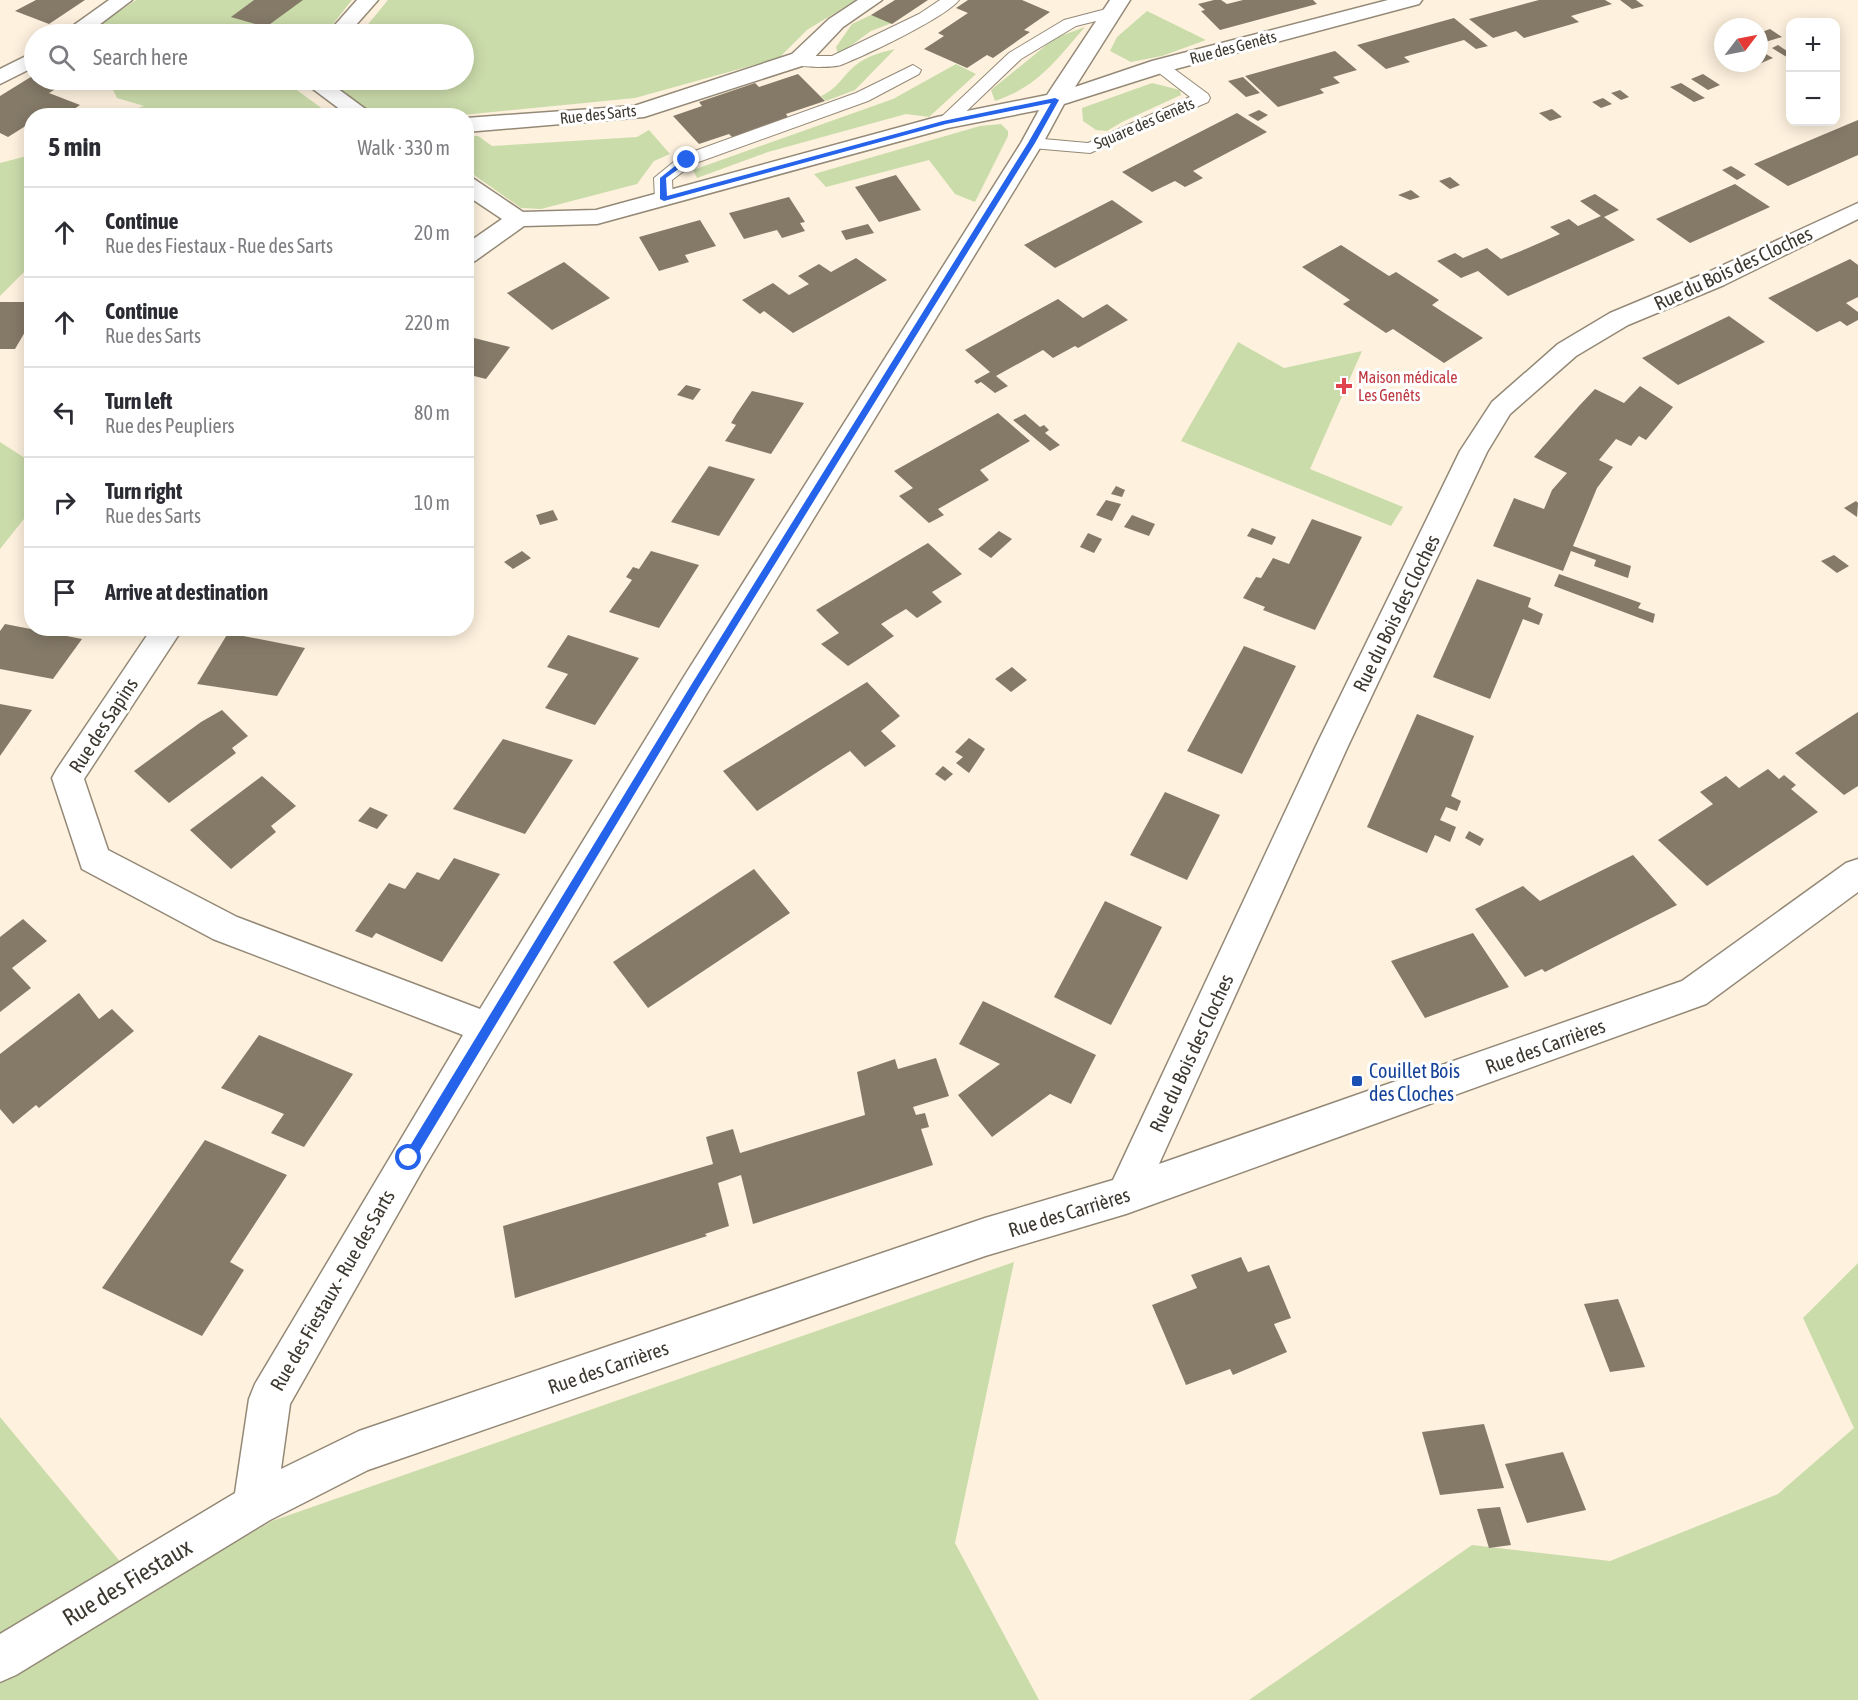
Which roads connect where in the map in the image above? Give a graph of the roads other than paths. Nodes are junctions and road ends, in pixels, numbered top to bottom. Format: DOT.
graph roads {
  1 [pos="122,0"];
  2 [pos="368,0"];
  3 [pos="872,0"];
  4 [pos="951,0"];
  5 [pos="1412,0"];
  6 [pos="1115,7"];
  7 [pos="88,24"];
  8 [pos="346,24"];
  9 [pos="795,61"];
  10 [pos="24,64"];
  11 [pos="1160,66"];
  12 [pos="913,70"];
  13 [pos="0,78"];
  14 [pos="326,90"];
  15 [pos="1055,100"];
  16 [pos="352,108"];
  17 [pos="945,122"];
  18 [pos="474,124"];
  19 [pos="1032,143"];
  20 [pos="474,189"];
  21 [pos="664,199"];
  22 [pos="1858,210"];
  23 [pos="518,219"];
  24 [pos="474,250"];
  25 [pos="163,636"];
  26 [pos="1858,873"];
  27 [pos="487,1028"];
  28 [pos="1126,1195"];
  29 [pos="255,1504"];
  30 [pos="0,1659"];
  1 -- 7 [label="street"];
  2 -- 8 [label="street"];
  3 -- 9 [label="street, Rue des Sarts"];
  4 -- 9 [label="lane, Rue des Sarts"];
  5 -- 11 [label="street, Rue des Genêts"];
  6 -- 15 [label="street"];
  6 -- 17 [label="lane"];
  9 -- 18 [label="street, Rue des Sarts"];
  10 -- 13 [label="street"];
  11 -- 15 [label="street, Rue des Genêts"];
  11 -- 19 [label="lane, Square des Genêts"];
  12 -- 21 [label="lane"];
  14 -- 16 [label="street"];
  15 -- 17 [label="street, Rue des Genêts"];
  15 -- 19 [label="street"];
  17 -- 21 [label="street, Rue des Genêts"];
  19 -- 27 [label="street"];
  20 -- 23 [label="street"];
  21 -- 23 [label="street, Rue des Genêts"];
  22 -- 28 [label="street, Rue du Bois des Cloches"];
  23 -- 24 [label="street"];
  25 -- 27 [label="street, Rue des Sapins"];
  26 -- 28 [label="street, Rue des Carrières"];
  27 -- 29 [label="street, Rue des Fiestaux - Rue des Sarts"];
  28 -- 29 [label="street, Rue des Carrières"];
  29 -- 30 [label="street, Rue des Fiestaux"];
}
